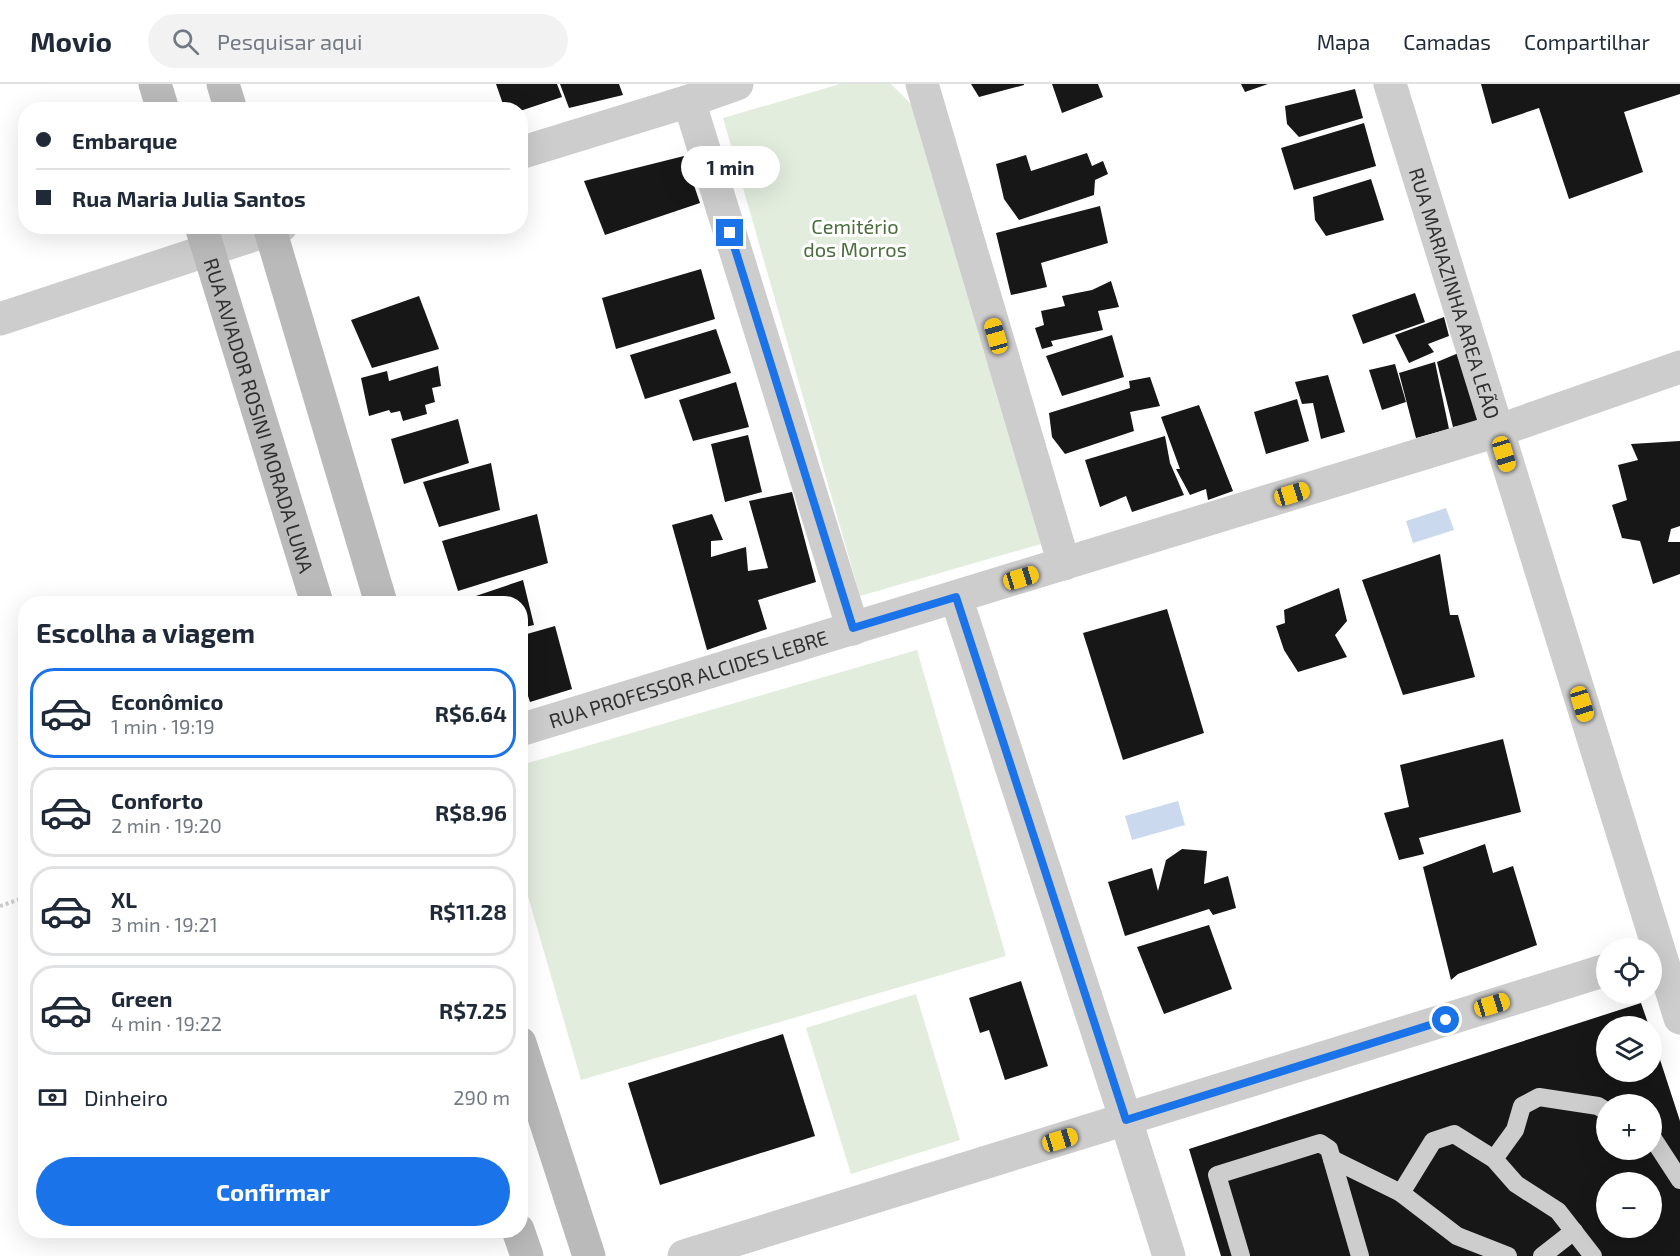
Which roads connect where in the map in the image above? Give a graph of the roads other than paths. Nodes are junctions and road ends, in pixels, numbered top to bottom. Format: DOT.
graph roads {
  1 [pos="155,84"];
  2 [pos="223,84"];
  3 [pos="737,84"];
  4 [pos="922,84"];
  5 [pos="1390,84"];
  6 [pos="689,101"];
  7 [pos="161,102"];
  8 [pos="229,102"];
  9 [pos="528,151"];
  10 [pos="236,234"];
  11 [pos="276,234"];
  12 [pos="205,239"];
  13 [pos="0,319"];
  14 [pos="1680,367"];
  15 [pos="1497,431"];
  16 [pos="1064,564"];
  17 [pos="315,596"];
  18 [pos="379,596"];
  19 [pos="956,597"];
  20 [pos="853,628"];
  21 [pos="528,728"];
  22 [pos="1664,952"];
  23 [pos="1596,973"];
  24 [pos="1680,1018"];
  25 [pos="528,1068"];
  26 [pos="1596,1106"];
  27 [pos="1126,1120"];
  28 [pos="1662,1152"];
  29 [pos="1332,1159"];
  30 [pos="1494,1159"];
  31 [pos="1680,1180"];
  32 [pos="1401,1192"];
  33 [pos="1574,1231"];
  34 [pos="521,1238"];
  35 [pos="527,1256"];
  36 [pos="589,1256"];
  37 [pos="684,1256"];
  38 [pos="1169,1256"];
  39 [pos="1241,1256"];
  40 [pos="1360,1256"];
  41 [pos="1508,1256"];
  42 [pos="1542,1256"];
  43 [pos="1593,1256"];
  1 -- 7 [label="street"];
  2 -- 8 [label="street"];
  3 -- 6 [label="street"];
  4 -- 16 [label="street"];
  5 -- 15 [label="street, RUA MARIAZINHA AREA LEÃO"];
  6 -- 9 [label="street"];
  6 -- 20 [label="street"];
  10 -- 12 [label="street"];
  11 -- 18 [label="street"];
  12 -- 13 [label="street"];
  12 -- 17 [label="street, RUA AVIADOR ROSINI MORADA LUNA"];
  14 -- 15 [label="street, RUA PROFESSOR ALCIDES LEBRE"];
  15 -- 16 [label="street, RUA PROFESSOR ALCIDES LEBRE"];
  15 -- 22 [label="street, RUA MARIAZINHA AREA LEÃO"];
  16 -- 19 [label="street, RUA PROFESSOR ALCIDES LEBRE"];
  19 -- 20 [label="street, RUA PROFESSOR ALCIDES LEBRE"];
  19 -- 27 [label="street"];
  20 -- 21 [label="street, RUA PROFESSOR ALCIDES LEBRE"];
  22 -- 24 [label="street, RUA MARIAZINHA AREA LEÃO"];
  23 -- 27 [label="street"];
  25 -- 36 [label="street"];
  26 -- 30 [label="lane"];
  27 -- 37 [label="street"];
  27 -- 38 [label="street"];
  28 -- 31 [label="lane"];
  29 -- 32 [label="lane"];
  29 -- 39 [label="lane"];
  29 -- 40 [label="lane"];
  30 -- 32 [label="lane"];
  30 -- 33 [label="lane"];
  32 -- 41 [label="lane"];
  33 -- 42 [label="lane"];
  33 -- 43 [label="lane"];
  34 -- 35 [label="street"];
}
